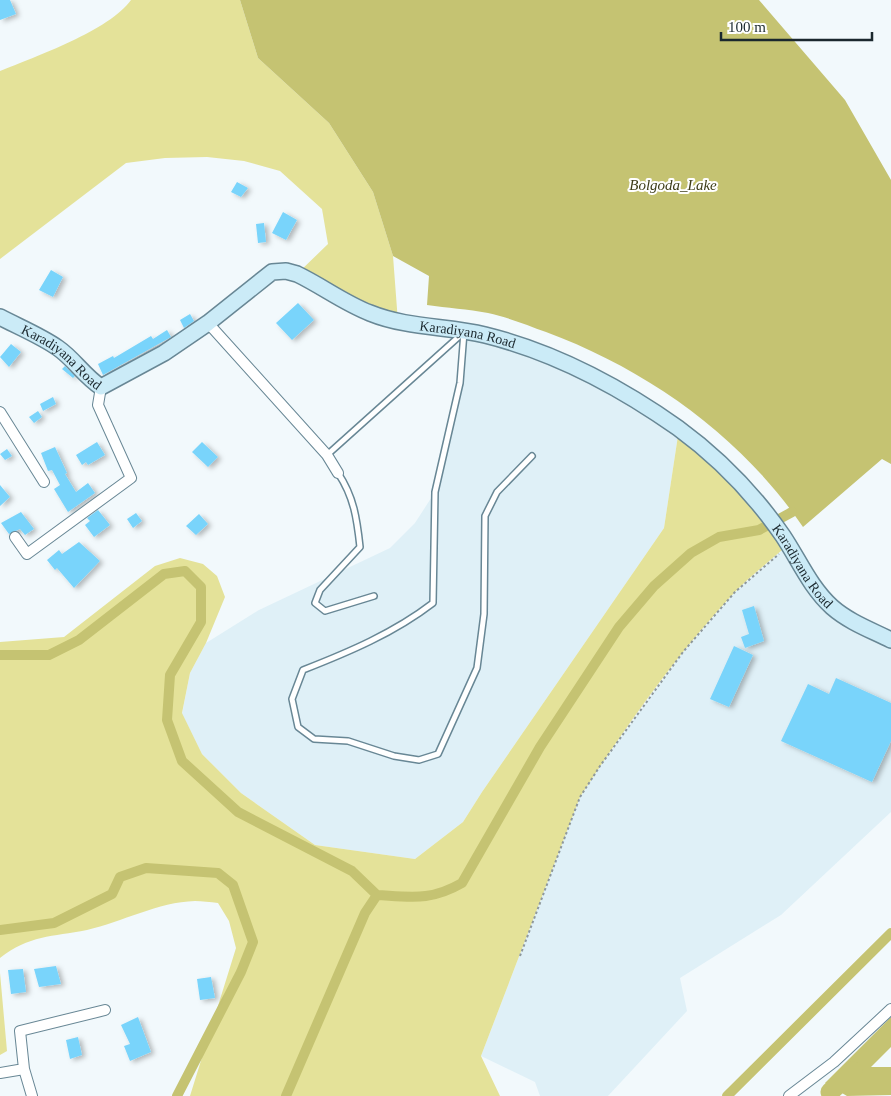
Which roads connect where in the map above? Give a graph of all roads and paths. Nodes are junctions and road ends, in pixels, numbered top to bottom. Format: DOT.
graph roads {
  1 [pos="0,317"];
  2 [pos="208,323"];
  3 [pos="464,332"];
  4 [pos="101,387"];
  5 [pos="0,412"];
  6 [pos="327,455"];
  7 [pos="532,456"];
  8 [pos="338,473"];
  9 [pos="44,482"];
  10 [pos="15,537"];
  11 [pos="786,542"];
  12 [pos="374,596"];
  13 [pos="891,640"];
  14 [pos="520,956"];
  15 [pos="891,1009"];
  16 [pos="105,1010"];
  17 [pos="24,1069"];
  18 [pos="0,1073"];
  19 [pos="32,1096"];
  20 [pos="789,1096"];
  1 -- 4 [label="street, Karadiyana Road"];
  2 -- 3 [label="street, Karadiyana Road"];
  2 -- 4 [label="street, Karadiyana Road"];
  2 -- 6 [label="street"];
  3 -- 6 [label="lane"];
  3 -- 7 [label="lane"];
  3 -- 11 [label="street, Karadiyana Road"];
  4 -- 10 [label="street"];
  5 -- 9 [label="street"];
  6 -- 8 [label="street"];
  8 -- 12 [label="lane"];
  11 -- 13 [label="street, Karadiyana Road"];
  11 -- 14 [label="path"];
  15 -- 20 [label="street"];
  16 -- 17 [label="street"];
  17 -- 18 [label="street"];
  17 -- 19 [label="street"];
}
